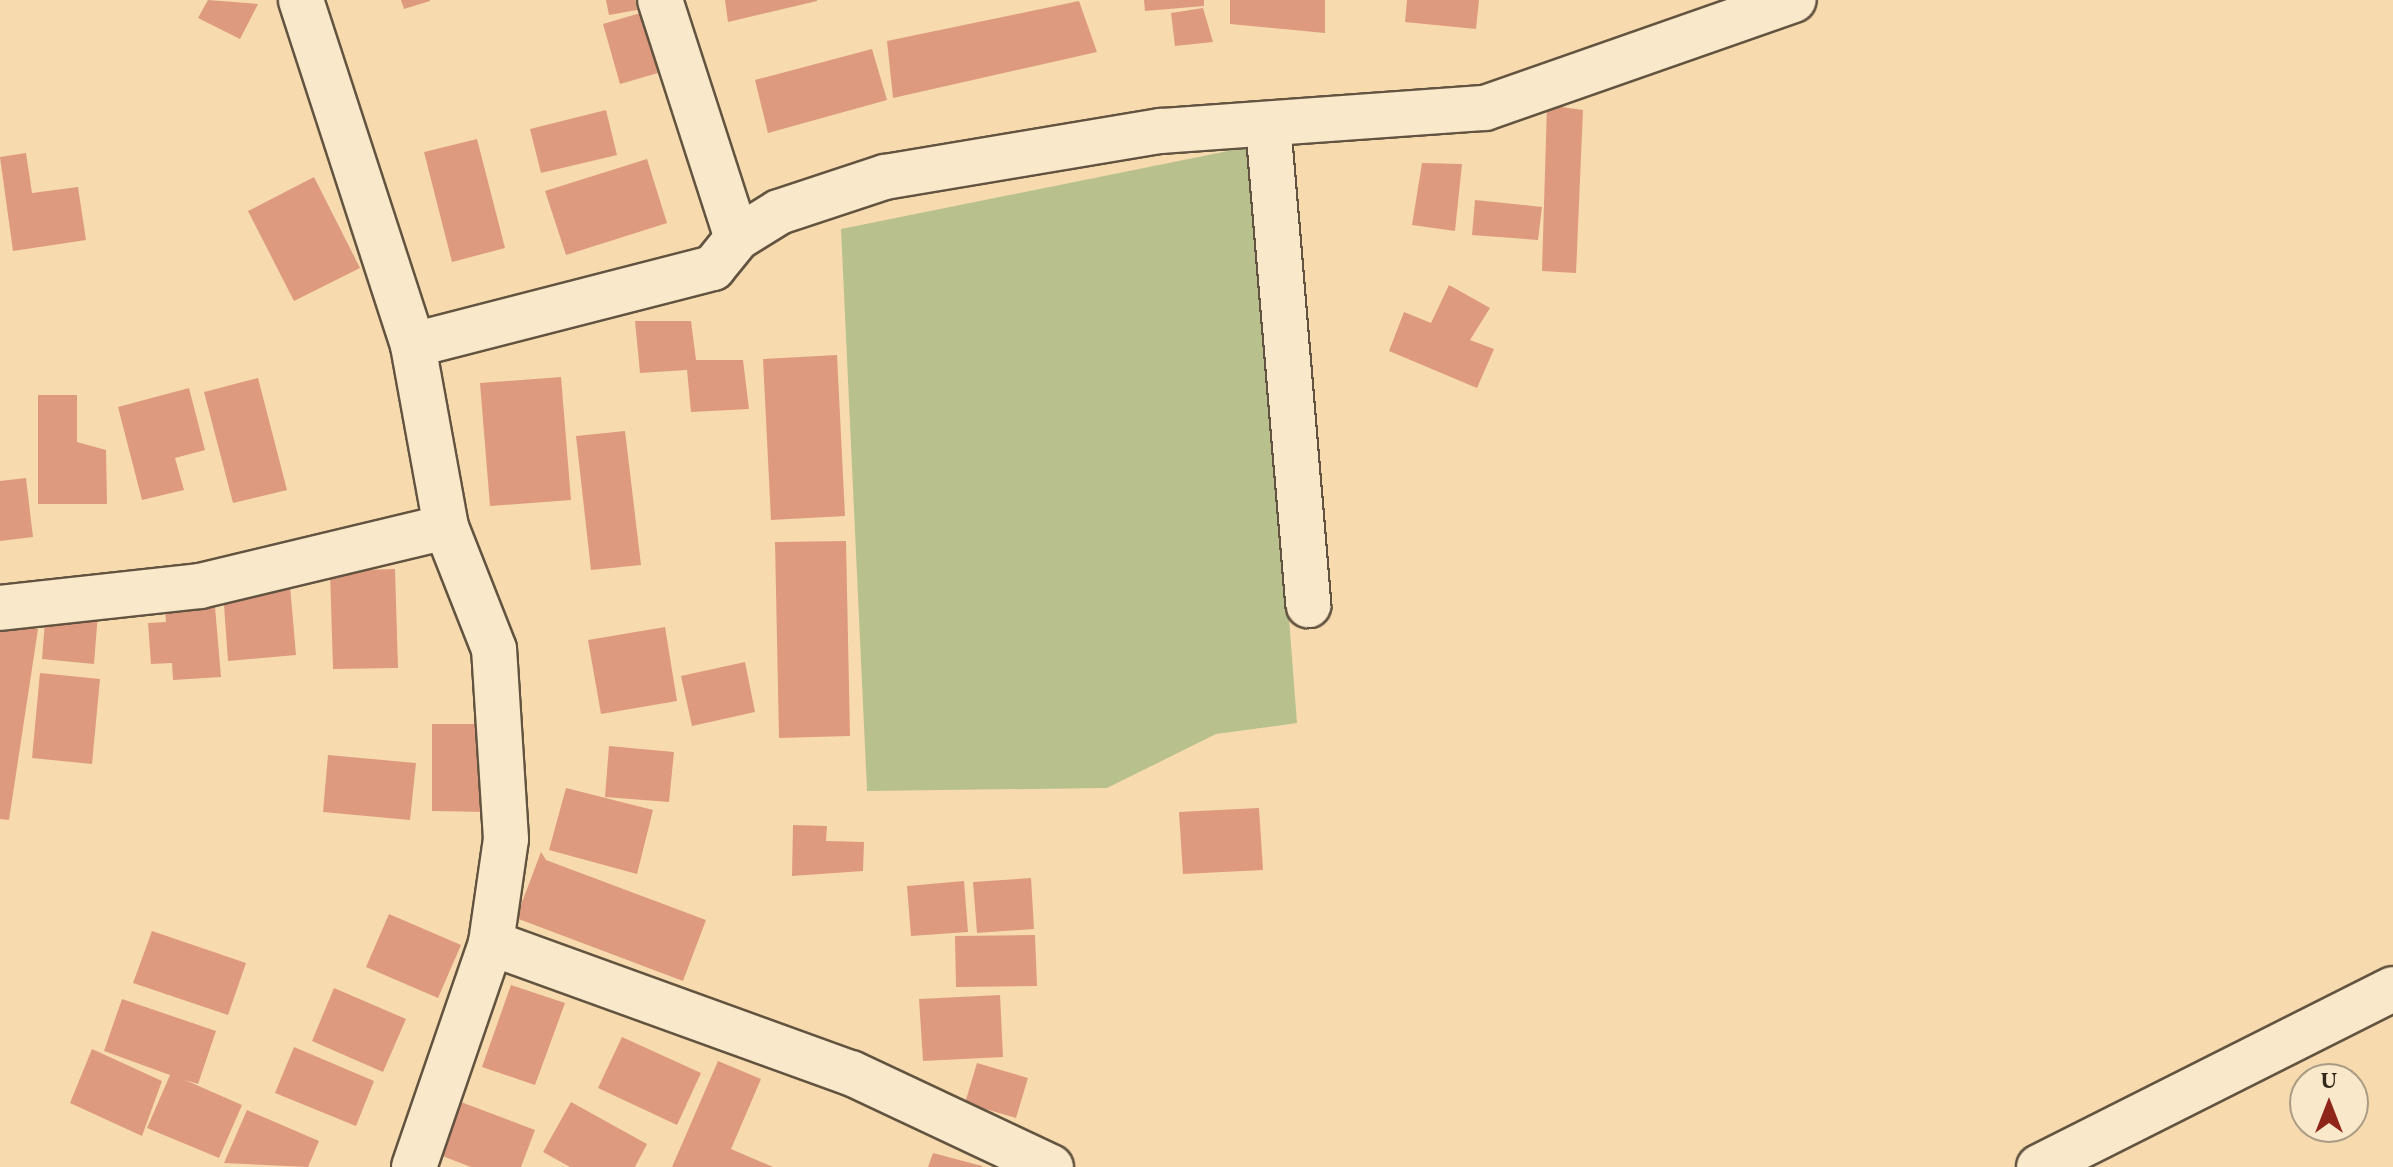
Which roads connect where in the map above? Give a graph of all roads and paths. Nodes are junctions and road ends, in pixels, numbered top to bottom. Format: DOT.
graph roads {
  1 [pos="301,0"];
  2 [pos="660,0"];
  3 [pos="1794,0"];
  4 [pos="1268,124"];
  5 [pos="737,238"];
  6 [pos="413,345"];
  7 [pos="446,527"];
  8 [pos="1308,605"];
  9 [pos="0,608"];
  10 [pos="491,943"];
  11 [pos="2393,989"];
  12 [pos="414,1167"];
  13 [pos="1051,1167"];
  14 [pos="2039,1167"];
  1 -- 6 [label="street"];
  2 -- 5 [label="street"];
  3 -- 4 [label="street"];
  4 -- 5 [label="street"];
  4 -- 8 [label="street"];
  5 -- 6 [label="street"];
  6 -- 7 [label="street"];
  7 -- 9 [label="street"];
  7 -- 10 [label="street"];
  10 -- 12 [label="street"];
  10 -- 13 [label="street"];
  11 -- 14 [label="street"];
}
